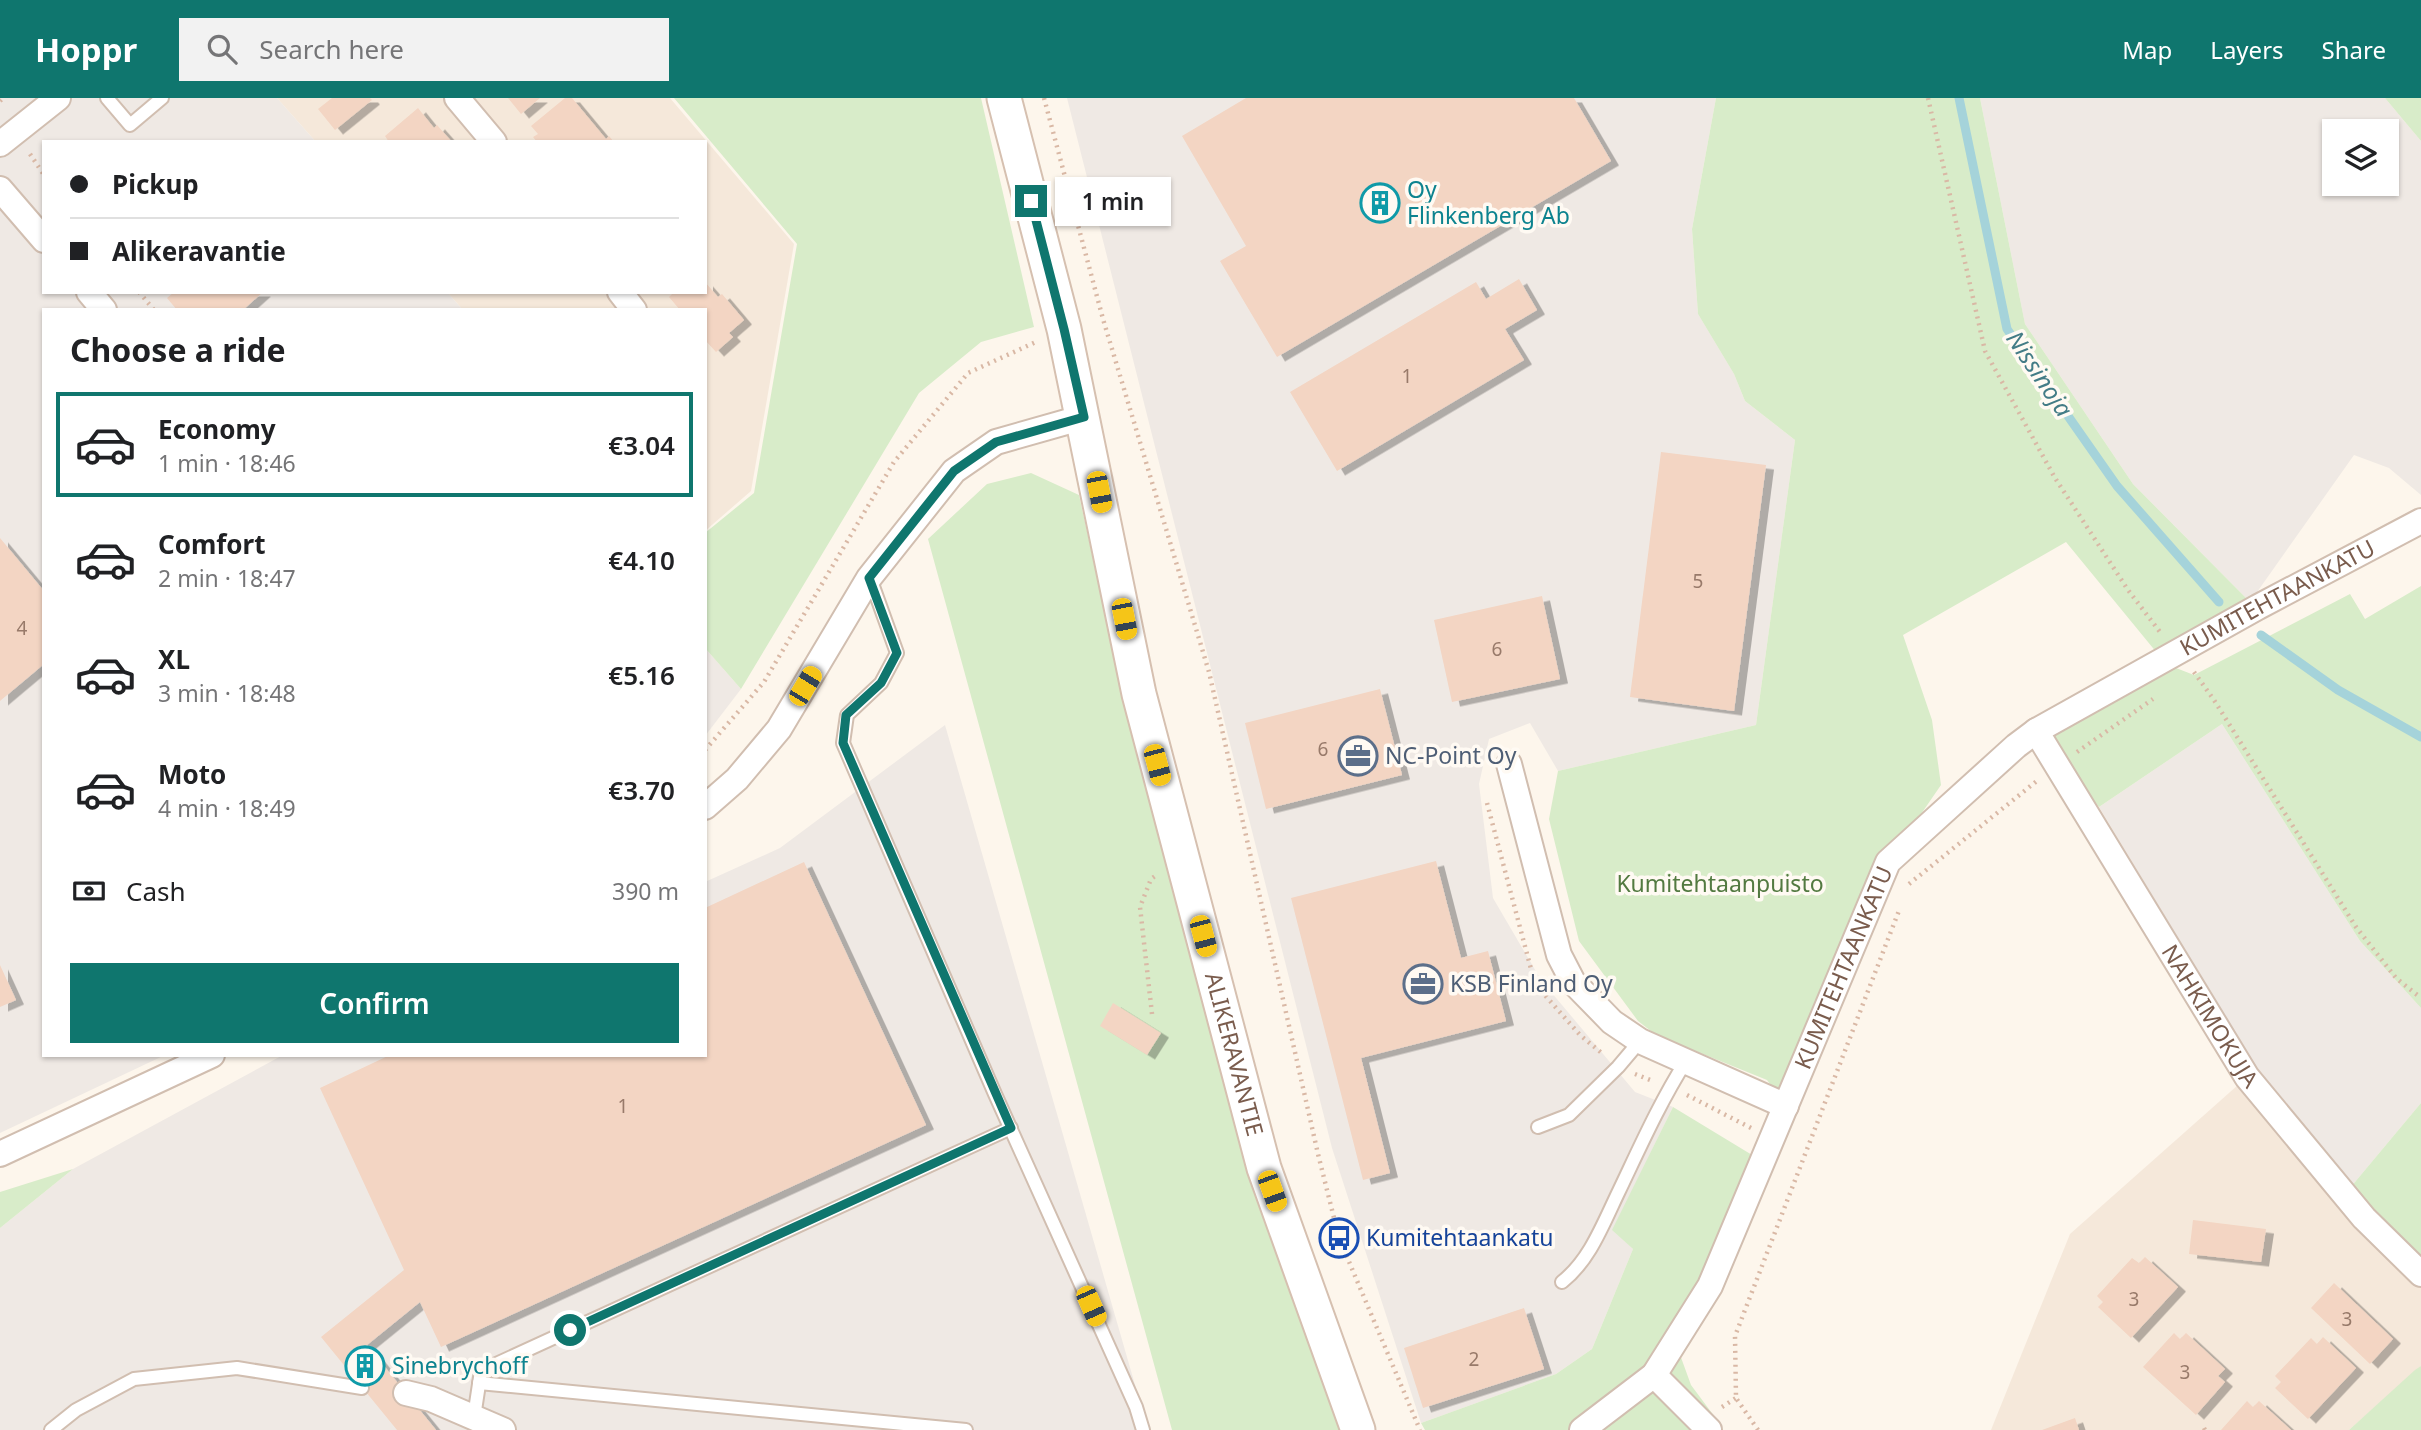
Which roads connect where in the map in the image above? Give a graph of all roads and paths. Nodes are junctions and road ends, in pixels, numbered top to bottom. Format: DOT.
graph roads {
  1 [pos="58,98"];
  2 [pos="107,98"];
  3 [pos="162,98"];
  4 [pos="457,98"];
  5 [pos="1004,98"];
  6 [pos="1044,98"];
  7 [pos="1928,98"];
  8 [pos="492,140"];
  9 [pos="0,144"];
  10 [pos="0,189"];
  11 [pos="42,238"];
  12 [pos="91,294"];
  13 [pos="141,294"];
  14 [pos="622,294"];
  15 [pos="102,308"];
  16 [pos="151,308"];
  17 [pos="632,308"];
  18 [pos="1103,319"];
  19 [pos="1064,329"];
  20 [pos="1084,417"];
  21 [pos="2421,521"];
  22 [pos="869,578"];
  23 [pos="2185,662"];
  24 [pos="2158,695"];
  25 [pos="2036,731"];
  26 [pos="707,748"];
  27 [pos="1509,764"];
  28 [pos="2056,766"];
  29 [pos="707,805"];
  30 [pos="1182,859"];
  31 [pos="1905,895"];
  32 [pos="1900,907"];
  33 [pos="2421,998"];
  34 [pos="1152,1014"];
  35 [pos="1640,1041"];
  36 [pos="208,1057"];
  37 [pos="1686,1061"];
  38 [pos="1786,1105"];
  39 [pos="1538,1127"];
  40 [pos="1011,1128"];
  41 [pos="0,1154"];
  42 [pos="2421,1274"];
  43 [pos="1562,1282"];
  44 [pos="1654,1375"];
  45 [pos="479,1383"];
  46 [pos="362,1388"];
  47 [pos="406,1393"];
  48 [pos="474,1417"];
  49 [pos="51,1430"];
  50 [pos="503,1430"];
  51 [pos="966,1430"];
  52 [pos="1143,1430"];
  53 [pos="1357,1430"];
  54 [pos="1420,1430"];
  55 [pos="1582,1430"];
  56 [pos="1709,1430"];
  57 [pos="1758,1430"];
  1 -- 9 [label="street"];
  2 -- 3 [label="lane"];
  4 -- 8 [label="street"];
  5 -- 19 [label="street, ALIKERAVANTIE"];
  6 -- 18 [label="path"];
  7 -- 23 [label="path"];
  10 -- 11 [label="street"];
  12 -- 15 [label="street"];
  13 -- 16 [label="path"];
  14 -- 17 [label="street"];
  18 -- 19 [label="path"];
  18 -- 54 [label="path"];
  19 -- 20 [label="street, ALIKERAVANTIE"];
  19 -- 26 [label="path"];
  20 -- 22 [label="street"];
  20 -- 30 [label="street, ALIKERAVANTIE"];
  21 -- 23 [label="street, KUMITEHTAANKATU"];
  22 -- 29 [label="street"];
  22 -- 40 [label="lane"];
  23 -- 25 [label="street, KUMITEHTAANKATU"];
  23 -- 33 [label="path"];
  24 -- 28 [label="path"];
  25 -- 28 [label="street, NAHKIMOKUJA"];
  25 -- 38 [label="street, KUMITEHTAANKATU"];
  27 -- 35 [label="street"];
  28 -- 31 [label="path"];
  28 -- 42 [label="street, NAHKIMOKUJA"];
  30 -- 34 [label="path"];
  30 -- 53 [label="street, ALIKERAVANTIE"];
  32 -- 57 [label="path"];
  35 -- 37 [label="street"];
  35 -- 39 [label="lane"];
  36 -- 41 [label="street"];
  37 -- 38 [label="street"];
  37 -- 43 [label="lane"];
  38 -- 44 [label="street, KUMITEHTAANKATU"];
  40 -- 45 [label="lane"];
  40 -- 52 [label="lane"];
  44 -- 55 [label="street, KUMITEHTAANKATU"];
  44 -- 56 [label="street"];
  45 -- 48 [label="lane"];
  45 -- 51 [label="lane"];
  46 -- 49 [label="lane"];
  47 -- 48 [label="street"];
  48 -- 50 [label="street"];
}
